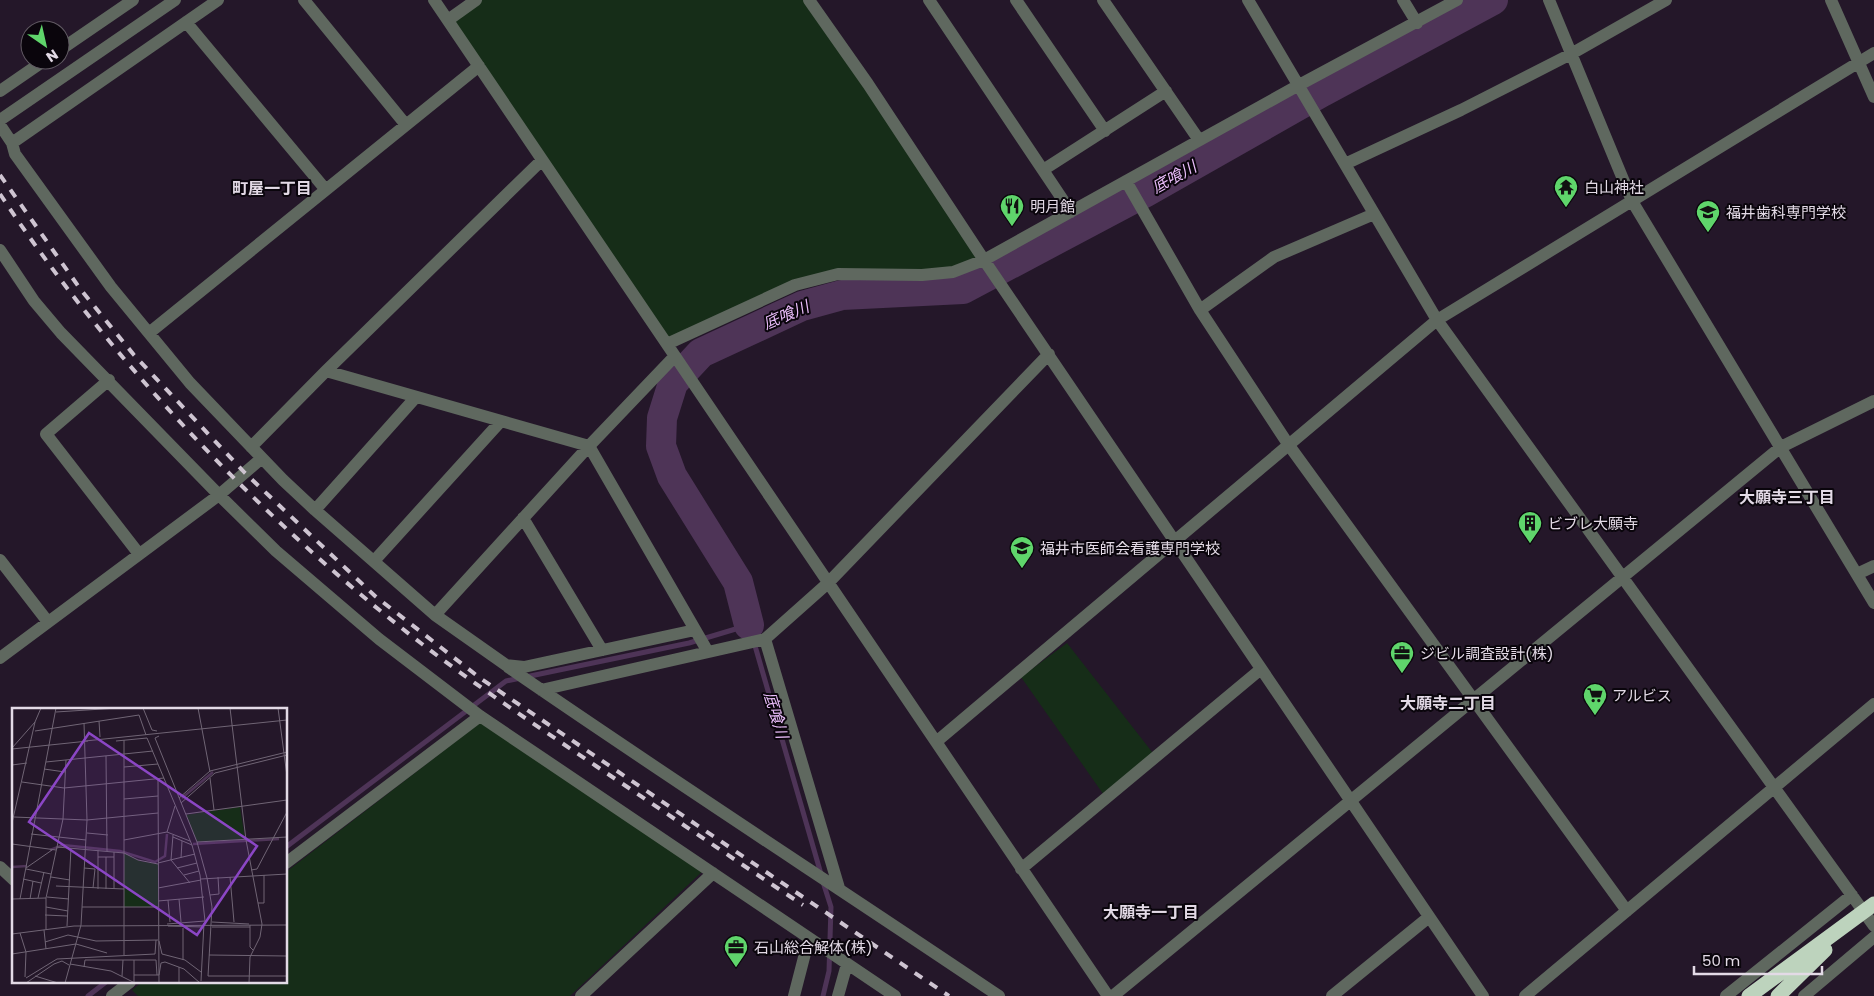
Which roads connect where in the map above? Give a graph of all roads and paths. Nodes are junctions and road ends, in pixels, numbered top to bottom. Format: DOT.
graph roads {
  1 [pos="133,0"];
  2 [pos="176,0"];
  3 [pos="218,0"];
  4 [pos="304,0"];
  5 [pos="434,0"];
  6 [pos="476,0"];
  7 [pos="809,0"];
  8 [pos="929,0"];
  9 [pos="1016,0"];
  10 [pos="1103,0"];
  11 [pos="1248,0"];
  12 [pos="1403,0"];
  13 [pos="1457,0"];
  14 [pos="1549,0"];
  15 [pos="1666,0"];
  16 [pos="1832,0"];
  17 [pos="448,20"];
  18 [pos="186,22"];
  19 [pos="1417,22"];
  20 [pos="70,43"];
  21 [pos="1874,53"];
  22 [pos="1572,54"];
  23 [pos="1859,62"];
  24 [pos="479,66"];
  25 [pos="30,70"];
  26 [pos="1299,85"];
  27 [pos="0,91"];
  28 [pos="1166,91"];
  29 [pos="1874,97"];
  30 [pos="0,120"];
  31 [pos="0,125"];
  32 [pos="406,125"];
  33 [pos="1105,130"];
  34 [pos="1199,140"];
  35 [pos="12,143"];
  36 [pos="542,160"];
  37 [pos="1345,164"];
  38 [pos="1043,170"];
  39 [pos="1126,181"];
  40 [pos="326,190"];
  41 [pos="1632,201"];
  42 [pos="1071,212"];
  43 [pos="1374,214"];
  44 [pos="0,250"];
  45 [pos="984,260"];
  46 [pos="1200,310"];
  47 [pos="1437,320"];
  48 [pos="149,333"];
  49 [pos="667,344"];
  50 [pos="1048,354"];
  51 [pos="675,356"];
  52 [pos="326,371"];
  53 [pos="109,380"];
  54 [pos="416,397"];
  55 [pos="1874,401"];
  56 [pos="501,421"];
  57 [pos="1288,444"];
  58 [pos="589,446"];
  59 [pos="251,447"];
  60 [pos="1780,447"];
  61 [pos="262,458"];
  62 [pos="218,495"];
  63 [pos="315,510"];
  64 [pos="523,518"];
  65 [pos="1174,540"];
  66 [pos="139,554"];
  67 [pos="0,560"];
  68 [pos="374,561"];
  69 [pos="1874,566"];
  70 [pos="1857,574"];
  71 [pos="1623,576"];
  72 [pos="828,583"];
  73 [pos="1874,602"];
  74 [pos="435,614"];
  75 [pos="48,622"];
  76 [pos="695,630"];
  77 [pos="765,639"];
  78 [pos="602,650"];
  79 [pos="708,652"];
  80 [pos="0,658"];
  81 [pos="506,665"];
  82 [pos="1261,669"];
  83 [pos="541,690"];
  84 [pos="1474,699"];
  85 [pos="1874,704"];
  86 [pos="480,716"];
  87 [pos="936,742"];
  88 [pos="1774,787"];
  89 [pos="1351,802"];
  90 [pos="288,861"];
  91 [pos="0,866"];
  92 [pos="1022,869"];
  93 [pos="713,873"];
  94 [pos="12,878"];
  95 [pos="839,888"];
  96 [pos="1852,895"];
  97 [pos="1869,908"];
  98 [pos="1627,910"];
  99 [pos="1429,917"];
  100 [pos="1874,926"];
  101 [pos="1874,937"];
  102 [pos="809,938"];
  103 [pos="847,964"];
  104 [pos="581,996"];
  105 [pos="794,996"];
  106 [pos="838,996"];
  107 [pos="895,996"];
  108 [pos="999,996"];
  109 [pos="1108,996"];
  110 [pos="1112,996"];
  111 [pos="1332,996"];
  112 [pos="1483,996"];
  113 [pos="1525,996"];
  114 [pos="1726,996"];
  115 [pos="1749,996"];
  116 [pos="1778,996"];
  117 [pos="1804,996"];
  1 -- 20 [label="street"];
  2 -- 30 [label="street"];
  3 -- 18 [label="street"];
  4 -- 32 [label="street"];
  5 -- 17 [label="street"];
  6 -- 17 [label="street"];
  7 -- 45 [label="street"];
  8 -- 38 [label="street"];
  9 -- 33 [label="street"];
  10 -- 28 [label="street"];
  11 -- 26 [label="street"];
  12 -- 19 [label="street"];
  13 -- 19 [label="street"];
  14 -- 22 [label="street"];
  15 -- 22 [label="street"];
  16 -- 23 [label="street"];
  17 -- 24 [label="street"];
  18 -- 35 [label="street"];
  18 -- 40 [label="street"];
  19 -- 26 [label="street"];
  21 -- 23 [label="street"];
  22 -- 37 [label="street"];
  22 -- 41 [label="street"];
  23 -- 29 [label="street"];
  23 -- 41 [label="street"];
  24 -- 32 [label="street"];
  24 -- 36 [label="street"];
  25 -- 27 [label="street"];
  26 -- 34 [label="street"];
  26 -- 37 [label="street"];
  28 -- 33 [label="street"];
  28 -- 34 [label="street"];
  31 -- 35 [label="street"];
  32 -- 40 [label="street"];
  33 -- 38 [label="street"];
  34 -- 39 [label="street"];
  35 -- 48 [label="street"];
  36 -- 49 [label="street"];
  36 -- 52 [label="street"];
  37 -- 43 [label="street"];
  38 -- 42 [label="street"];
  39 -- 42 [label="street"];
  39 -- 46 [label="street"];
  40 -- 48 [label="street"];
  41 -- 47 [label="street"];
  41 -- 60 [label="street"];
  42 -- 45 [label="street"];
  43 -- 46 [label="street"];
  43 -- 47 [label="street"];
  44 -- 53 [label="street"];
  45 -- 49 [label="street"];
  45 -- 50 [label="street"];
  46 -- 57 [label="street"];
  47 -- 57 [label="street"];
  47 -- 71 [label="street"];
  48 -- 59 [label="street"];
  49 -- 51 [label="street"];
  50 -- 65 [label="street"];
  50 -- 72 [label="street"];
  51 -- 58 [label="street"];
  51 -- 72 [label="street"];
  52 -- 54 [label="street"];
  52 -- 59 [label="street"];
  53 -- 62 [label="street"];
  53 -- 66 [label="street"];
  54 -- 56 [label="street"];
  54 -- 63 [label="street"];
  55 -- 60 [label="street"];
  56 -- 58 [label="street"];
  56 -- 68 [label="street"];
  57 -- 65 [label="street"];
  57 -- 84 [label="street"];
  58 -- 64 [label="street"];
  58 -- 76 [label="street"];
  59 -- 61 [label="street"];
  60 -- 70 [label="street"];
  60 -- 71 [label="street"];
  61 -- 62 [label="street"];
  61 -- 63 [label="street"];
  62 -- 66 [label="street"];
  62 -- 86 [label="street"];
  63 -- 68 [label="street"];
  64 -- 74 [label="street"];
  64 -- 78 [label="street"];
  65 -- 82 [label="street"];
  65 -- 87 [label="street"];
  66 -- 75 [label="street"];
  67 -- 75 [label="street"];
  68 -- 74 [label="street"];
  69 -- 70 [label="street"];
  70 -- 73 [label="street"];
  71 -- 84 [label="street"];
  71 -- 88 [label="street"];
  72 -- 77 [label="street"];
  72 -- 87 [label="street"];
  74 -- 81 [label="street"];
  75 -- 80 [label="street"];
  76 -- 78 [label="street"];
  76 -- 79 [label="street"];
  77 -- 79 [label="street"];
  77 -- 95 [label="street"];
  78 -- 81 [label="street"];
  79 -- 83 [label="street"];
  81 -- 83 [label="street"];
  82 -- 89 [label="street"];
  82 -- 92 [label="street"];
  83 -- 95 [label="street"];
  84 -- 89 [label="street"];
  84 -- 98 [label="street"];
  85 -- 88 [label="street"];
  86 -- 90 [label="street"];
  86 -- 93 [label="street"];
  87 -- 92 [label="street"];
  88 -- 96 [label="street"];
  88 -- 98 [label="street"];
  89 -- 99 [label="street"];
  89 -- 110 [label="street"];
  91 -- 94 [label="street"];
  92 -- 109 [label="street"];
  93 -- 102 [label="street"];
  93 -- 104 [label="street"];
  95 -- 108 [label="street"];
  96 -- 97 [label="street"];
  96 -- 114 [label="street"];
  97 -- 100 [label="street"];
  97 -- 115 [label="highway"];
  97 -- 116 [label="highway"];
  98 -- 113 [label="street"];
  99 -- 111 [label="street"];
  99 -- 112 [label="street"];
  101 -- 117 [label="street"];
  102 -- 103 [label="street"];
  102 -- 105 [label="street"];
  103 -- 106 [label="street"];
  103 -- 107 [label="street"];
}
